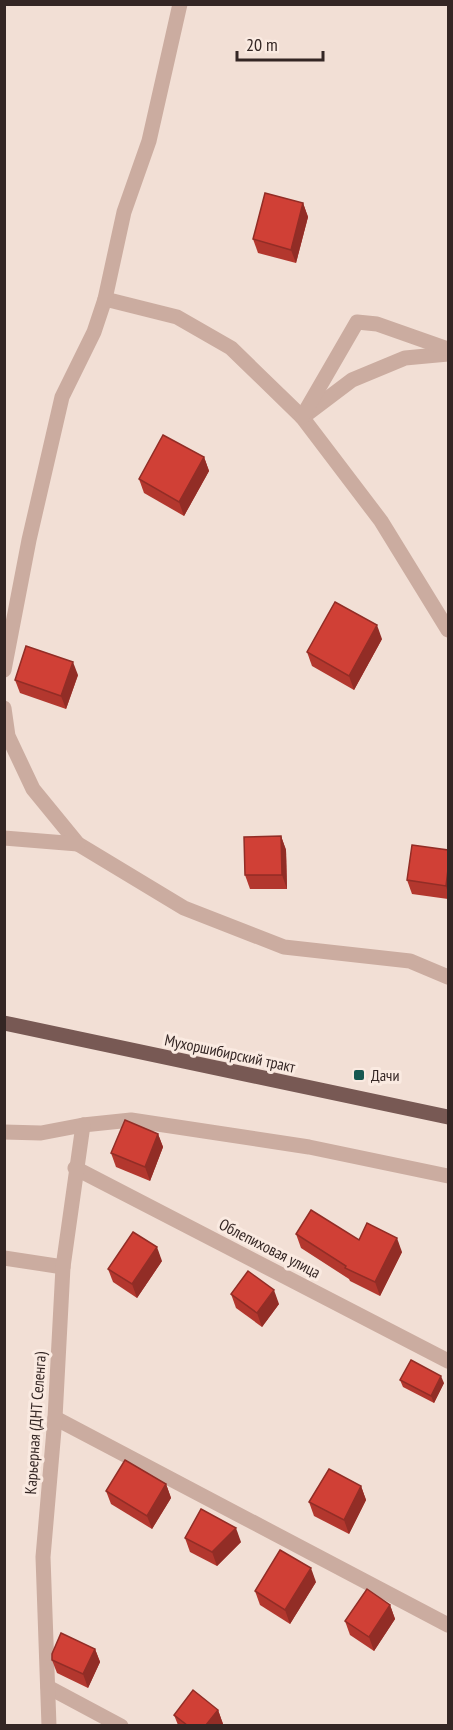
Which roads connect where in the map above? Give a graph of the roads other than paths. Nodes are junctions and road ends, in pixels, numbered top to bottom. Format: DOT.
graph roads {
  1 [pos="180,4"];
  2 [pos="105,298"];
  3 [pos="448,349"];
  4 [pos="448,354"];
  5 [pos="302,417"];
  6 [pos="448,630"];
  7 [pos="4,670"];
  8 [pos="4,708"];
  9 [pos="4,838"];
  10 [pos="78,844"];
  11 [pos="448,977"];
  12 [pos="4,1023"];
  13 [pos="448,1117"];
  14 [pos="83,1125"];
  15 [pos="4,1132"];
  16 [pos="75,1168"];
  17 [pos="448,1176"];
  18 [pos="4,1258"];
  19 [pos="63,1267"];
  20 [pos="448,1361"];
  21 [pos="55,1418"];
  22 [pos="448,1625"];
  23 [pos="48,1687"];
  24 [pos="49,1725"];
  25 [pos="121,1725"];
  1 -- 2 [label="street"];
  2 -- 5 [label="street"];
  2 -- 7 [label="street"];
  3 -- 5 [label="street"];
  4 -- 5 [label="street"];
  5 -- 6 [label="street"];
  8 -- 10 [label="street"];
  9 -- 10 [label="street"];
  10 -- 11 [label="street"];
  12 -- 13 [label="main road, Мухоршибирский тракт"];
  14 -- 15 [label="street"];
  14 -- 16 [label="street, Карьерная (ДНТ Селенга)"];
  14 -- 17 [label="street"];
  16 -- 19 [label="street, Карьерная (ДНТ Селенга)"];
  16 -- 20 [label="street, Облепиховая улица"];
  18 -- 19 [label="street"];
  19 -- 21 [label="street, Карьерная (ДНТ Селенга)"];
  21 -- 22 [label="street"];
  21 -- 23 [label="street, Карьерная (ДНТ Селенга)"];
  23 -- 24 [label="street, Карьерная (ДНТ Селенга)"];
  23 -- 25 [label="street"];
}
